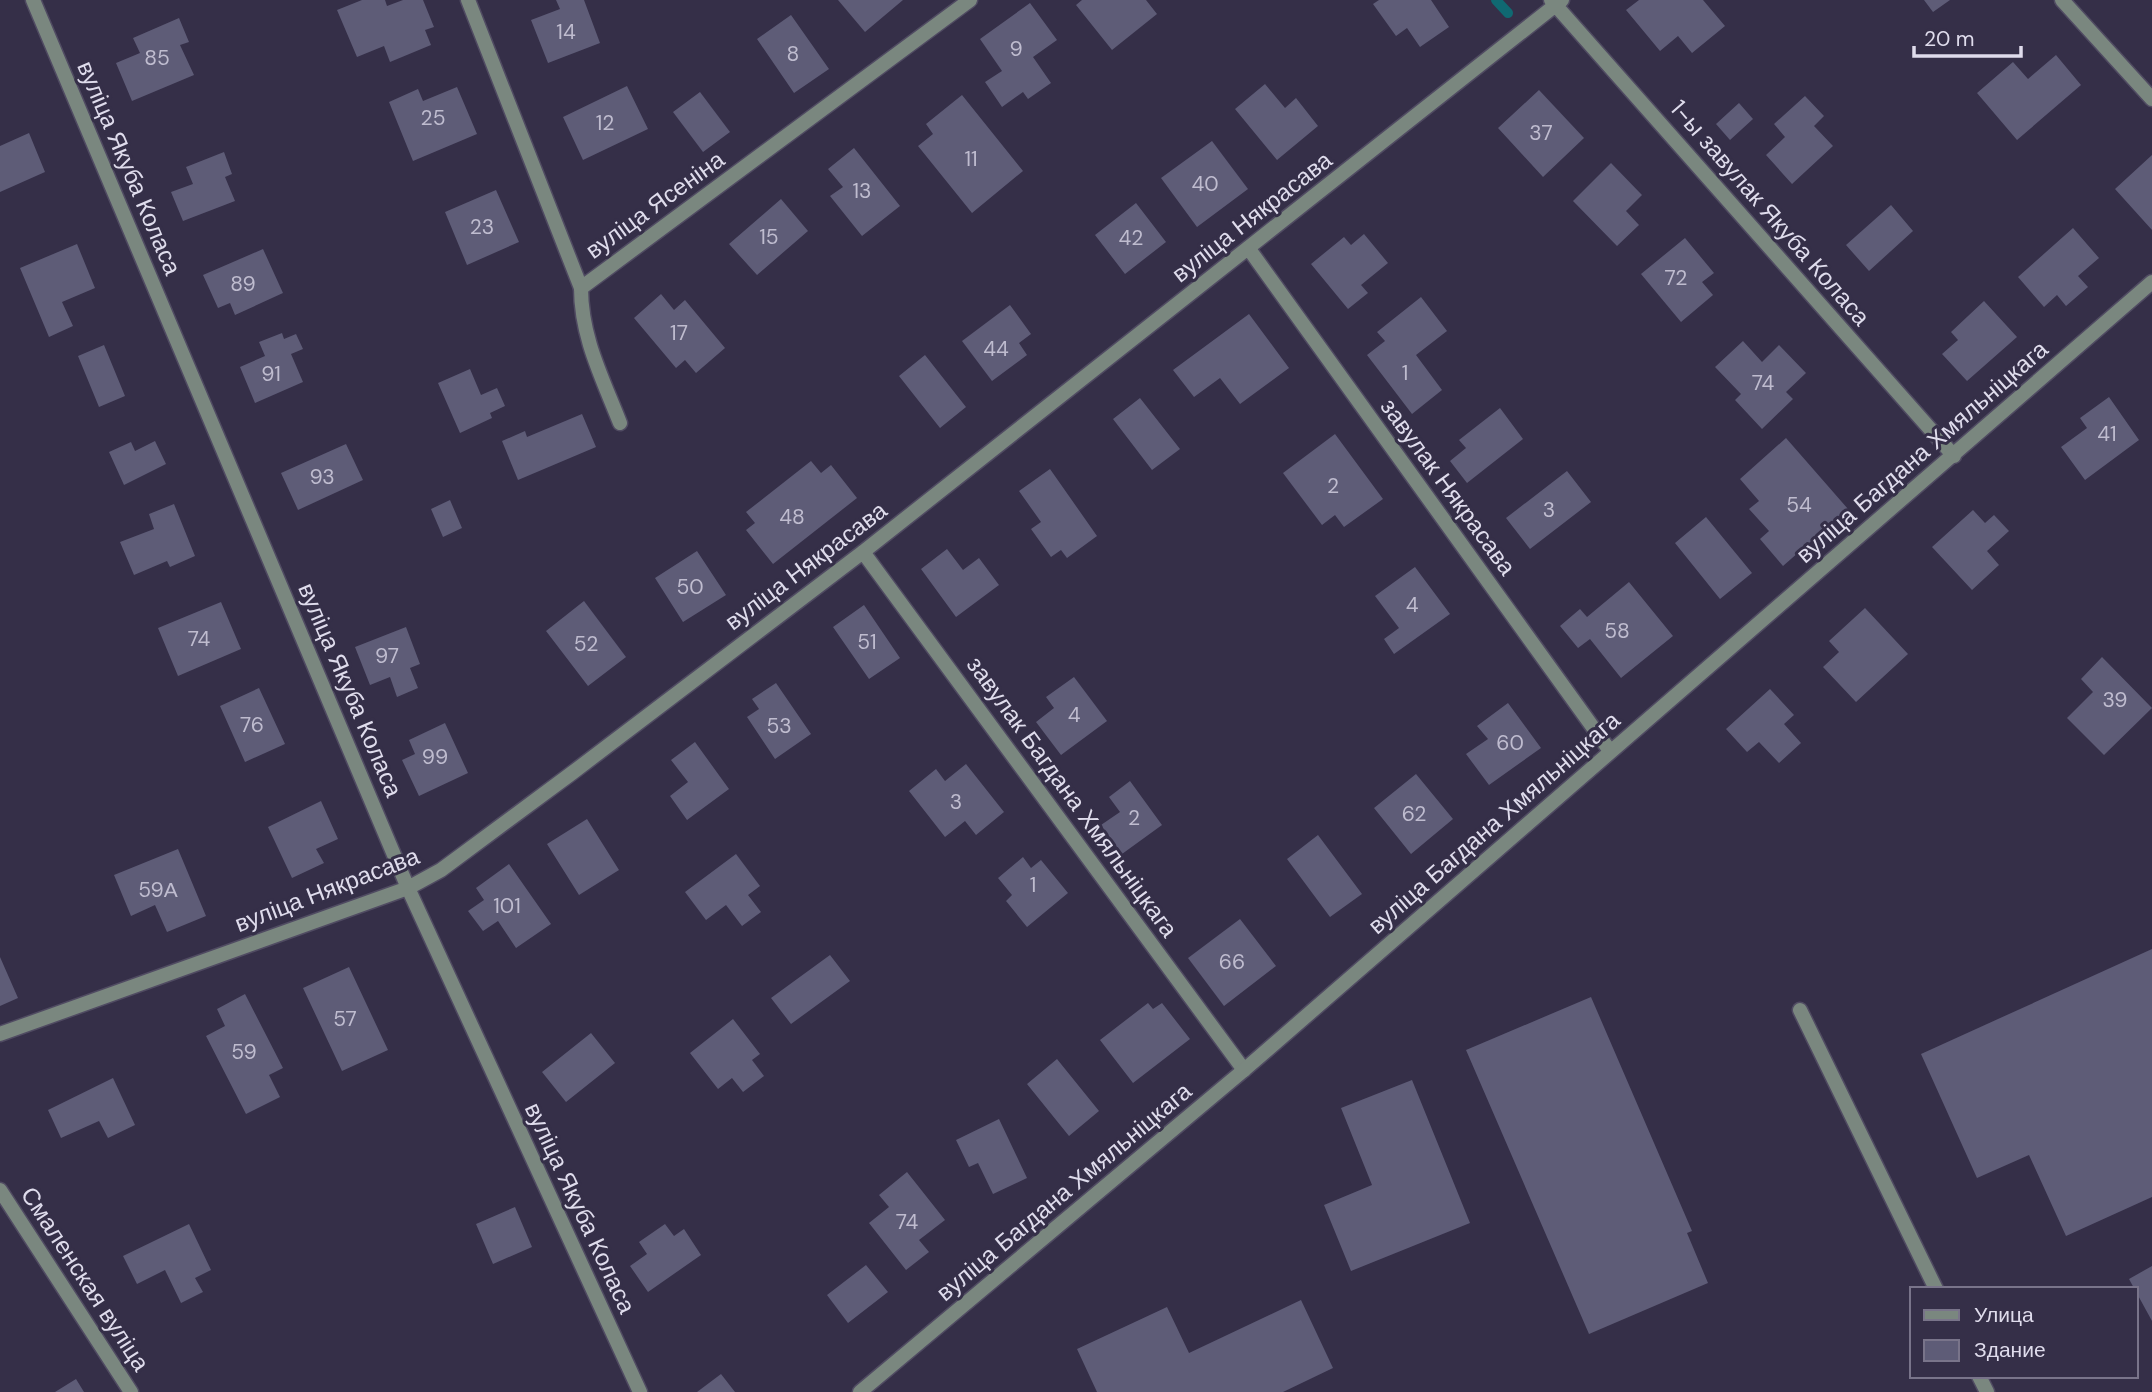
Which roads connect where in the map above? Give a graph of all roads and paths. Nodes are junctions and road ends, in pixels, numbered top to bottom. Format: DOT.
graph roads {
  1 [pos="33,0"];
  2 [pos="468,0"];
  3 [pos="970,0"];
  4 [pos="2062,0"];
  5 [pos="1557,2"];
  6 [pos="2152,99"];
  7 [pos="1249,249"];
  8 [pos="2152,282"];
  9 [pos="581,288"];
  10 [pos="620,423"];
  11 [pos="1954,456"];
  12 [pos="863,552"];
  13 [pos="1610,751"];
  14 [pos="408,888"];
  15 [pos="1800,1010"];
  16 [pos="0,1034"];
  17 [pos="1244,1070"];
  18 [pos="0,1190"];
  19 [pos="1935,1287"];
  20 [pos="131,1392"];
  21 [pos="640,1392"];
  22 [pos="860,1392"];
  1 -- 14 [label="street, вуліца Якуба Коласа"];
  2 -- 9 [label="street, вуліца Ясеніна"];
  3 -- 9 [label="street, вуліца Ясеніна"];
  4 -- 6 [label="street"];
  5 -- 7 [label="street, вуліца Някрасава"];
  5 -- 11 [label="street, 1-ы завулак Якуба Коласа"];
  7 -- 12 [label="street, вуліца Някрасава"];
  7 -- 13 [label="street, завулак Някрасава"];
  8 -- 11 [label="street, вуліца Багдана Хмяльніцкага"];
  9 -- 10 [label="street"];
  11 -- 13 [label="street, вуліца Багдана Хмяльніцкага"];
  12 -- 14 [label="street, вуліца Някрасава"];
  12 -- 17 [label="street, завулак Багдана Хмяльніцкага"];
  13 -- 17 [label="street, вуліца Багдана Хмяльніцкага"];
  14 -- 16 [label="street, вуліца Някрасава"];
  14 -- 21 [label="street, вуліца Якуба Коласа"];
  15 -- 19 [label="street"];
  17 -- 22 [label="street, вуліца Багдана Хмяльніцкага"];
  18 -- 20 [label="street, Смаленская вуліца"];
}
